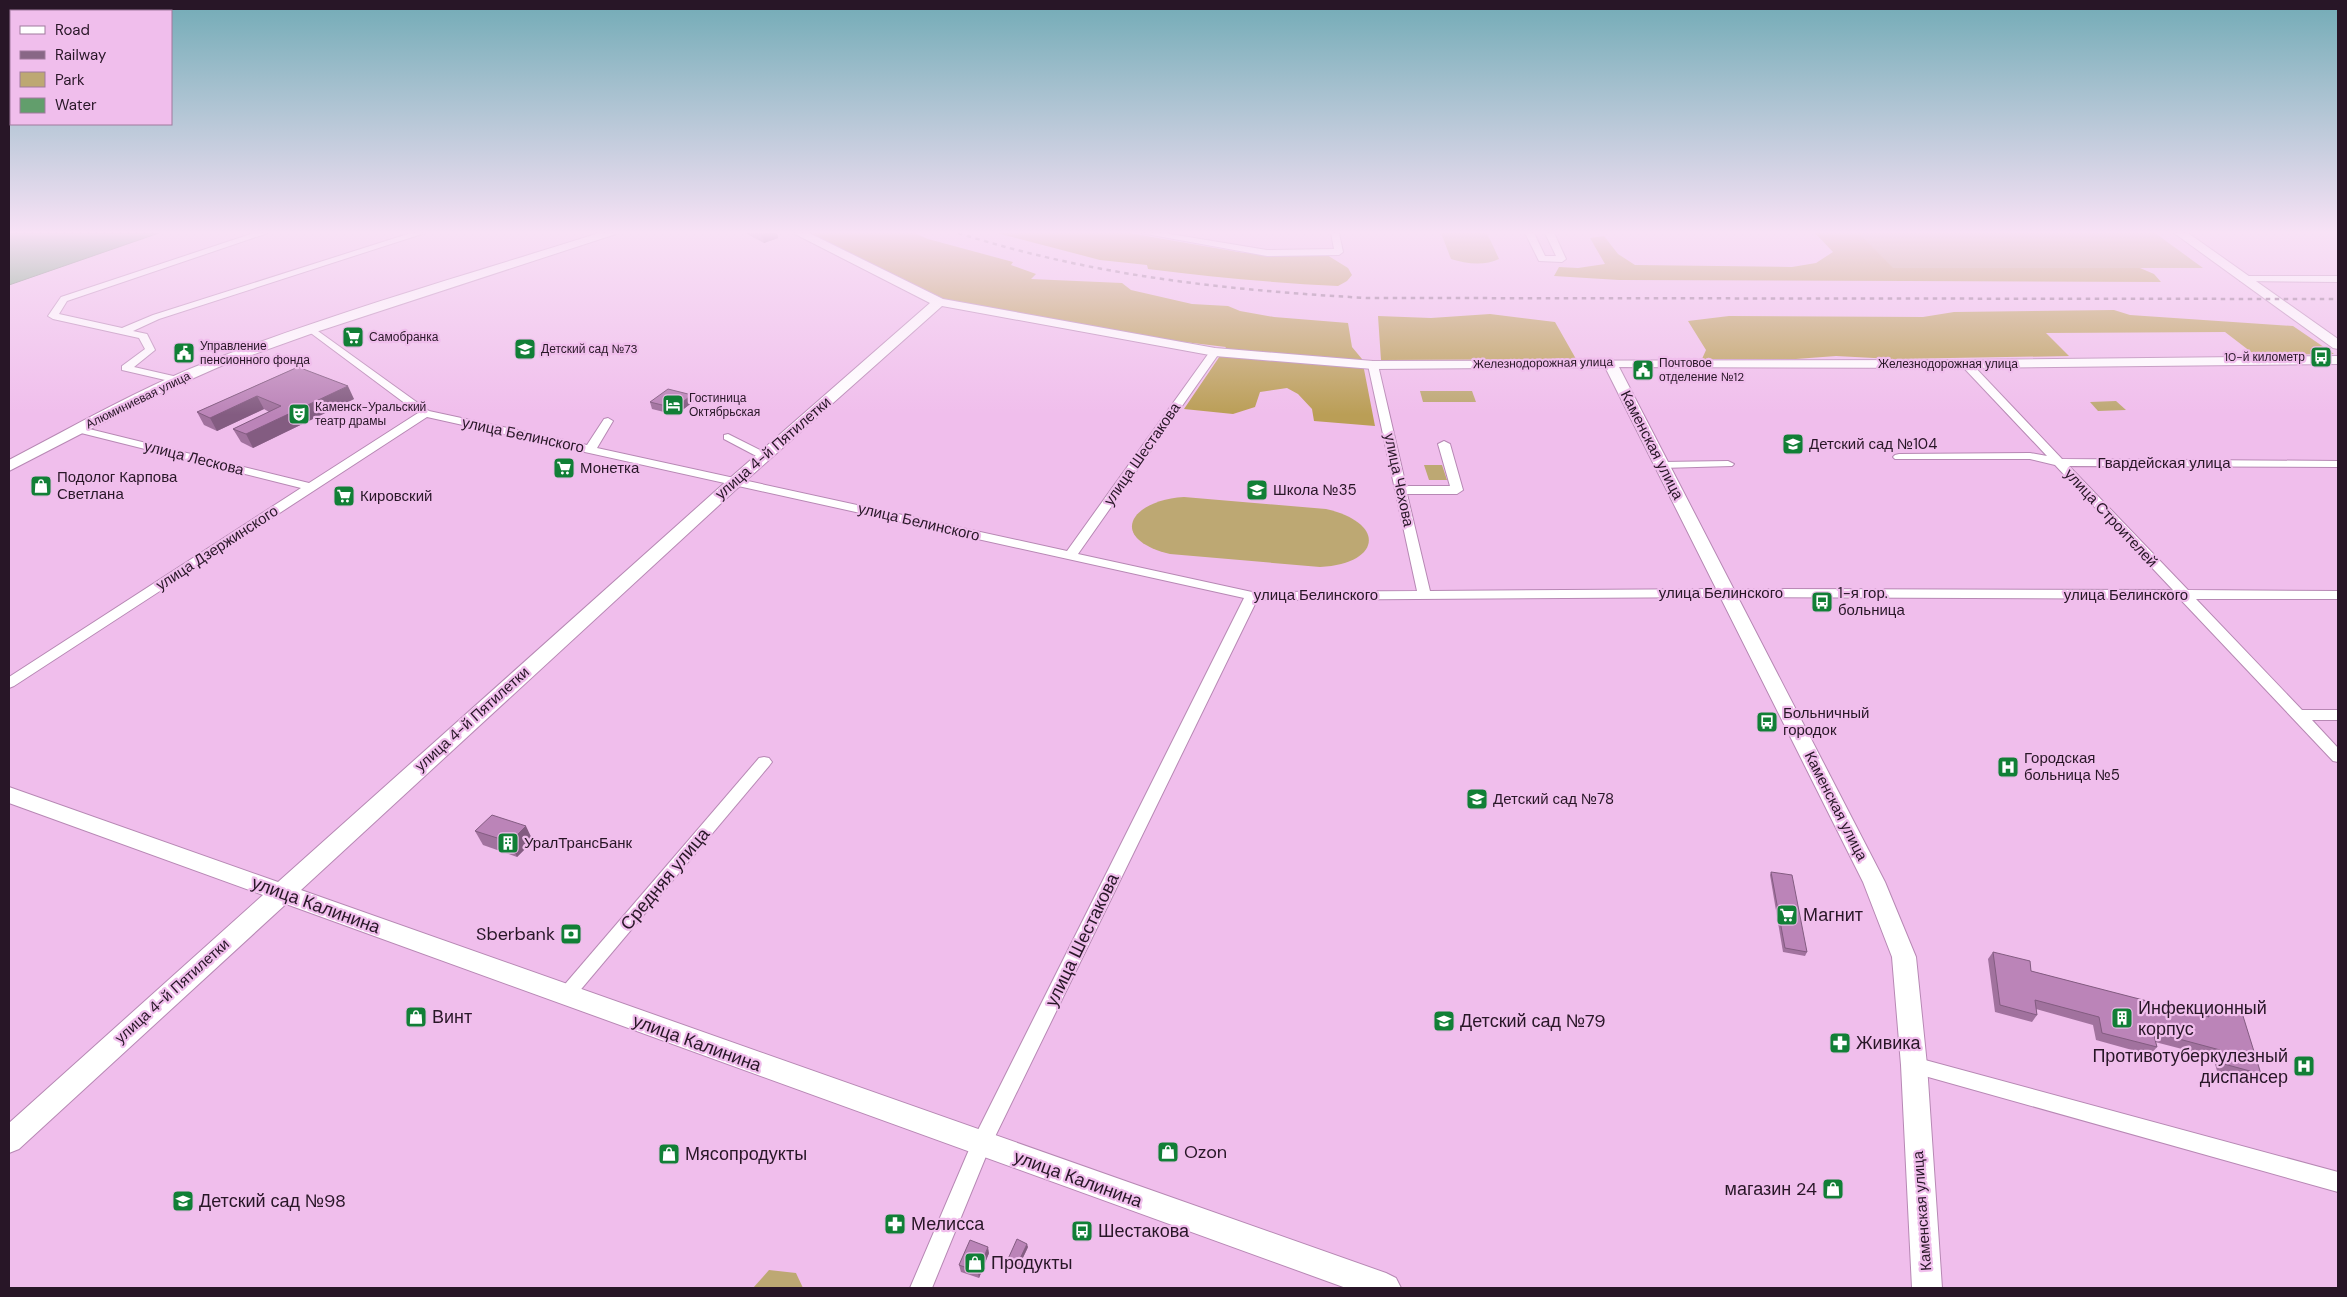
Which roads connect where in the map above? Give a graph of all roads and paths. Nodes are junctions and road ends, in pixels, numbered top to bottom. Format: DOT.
graph roads {
  1 [pos="81,294"];
  2 [pos="231,294"];
  3 [pos="424,294"];
  4 [pos="922,294"];
  5 [pos="2265,294"];
  6 [pos="939,302"];
  7 [pos="311,329"];
  8 [pos="125,331"];
  9 [pos="2338,345"];
  10 [pos="1215,352"];
  11 [pos="2338,360"];
  12 [pos="1610,363"];
  13 [pos="1966,364"];
  14 [pos="1373,365"];
  15 [pos="178,380"];
  16 [pos="424,413"];
  17 [pos="608,421"];
  18 [pos="77,429"];
  19 [pos="728,437"];
  20 [pos="1444,444"];
  21 [pos="590,449"];
  22 [pos="764,456"];
  23 [pos="1899,457"];
  24 [pos="2058,462"];
  25 [pos="1728,464"];
  26 [pos="2338,464"];
  27 [pos="1662,465"];
  28 [pos="9,466"];
  29 [pos="736,481"];
  30 [pos="311,487"];
  31 [pos="1401,490"];
  32 [pos="1070,556"];
  33 [pos="1727,593"];
  34 [pos="1424,595"];
  35 [pos="2184,595"];
  36 [pos="1252,596"];
  37 [pos="2338,596"];
  38 [pos="9,683"];
  39 [pos="2297,715"];
  40 [pos="2338,715"];
  41 [pos="2338,758"];
  42 [pos="764,762"];
  43 [pos="9,795"];
  44 [pos="282,892"];
  45 [pos="566,995"];
  46 [pos="1914,1065"];
  47 [pos="9,1140"];
  48 [pos="981,1145"];
  49 [pos="2338,1182"];
  50 [pos="921,1288"];
  51 [pos="1386,1288"];
  52 [pos="1927,1288"];
  1 -- 8 [label="street"];
  2 -- 8 [label="street"];
  3 -- 7 [label="street, Алюминиевая улица"];
  4 -- 6 [label="street, Железнодорожная улица"];
  5 -- 9 [label="street"];
  6 -- 10 [label="street, Железнодорожная улица"];
  6 -- 22 [label="street, улица 4-й Пятилетки"];
  7 -- 15 [label="street, Алюминиевая улица"];
  7 -- 16 [label="street, улица Белинского"];
  8 -- 15 [label="street"];
  10 -- 14 [label="street, Железнодорожная улица"];
  10 -- 32 [label="street, улица Шестакова"];
  11 -- 13 [label="street, Железнодорожная улица"];
  12 -- 13 [label="street, Железнодорожная улица"];
  12 -- 14 [label="street, Железнодорожная улица"];
  12 -- 27 [label="street, Каменская улица"];
  13 -- 24 [label="street, улица Строителей"];
  14 -- 31 [label="street, улица Чехова"];
  15 -- 18 [label="street, Алюминиевая улица"];
  16 -- 21 [label="street, улица Белинского"];
  16 -- 30 [label="street, улица Дзержинского"];
  17 -- 21 [label="street"];
  18 -- 28 [label="street, Алюминиевая улица"];
  18 -- 30 [label="street, улица Лескова"];
  19 -- 22 [label="street"];
  20 -- 31 [label="street"];
  21 -- 29 [label="street, улица Белинского"];
  22 -- 29 [label="street, улица 4-й Пятилетки"];
  23 -- 24 [label="street, Гвардейская улица"];
  24 -- 26 [label="street, Гвардейская улица"];
  24 -- 35 [label="street, улица Строителей"];
  25 -- 27 [label="street"];
  27 -- 33 [label="street, Каменская улица"];
  29 -- 32 [label="street, улица Белинского"];
  29 -- 44 [label="street, улица 4-й Пятилетки"];
  30 -- 38 [label="street, улица Дзержинского"];
  31 -- 34 [label="street, улица Чехова"];
  32 -- 36 [label="street, улица Белинского"];
  33 -- 34 [label="street, улица Белинского"];
  33 -- 35 [label="street, улица Белинского"];
  33 -- 46 [label="street, Каменская улица"];
  34 -- 36 [label="street, улица Белинского"];
  35 -- 37 [label="street, улица Белинского"];
  35 -- 39 [label="street, улица Строителей"];
  36 -- 48 [label="street, улица Шестакова"];
  39 -- 40 [label="street"];
  39 -- 41 [label="street, улица Строителей"];
  42 -- 45 [label="street, Средняя улица"];
  43 -- 44 [label="street, улица Калинина"];
  44 -- 45 [label="street, улица Калинина"];
  44 -- 47 [label="street, улица 4-й Пятилетки"];
  45 -- 48 [label="street, улица Калинина"];
  46 -- 49 [label="street"];
  46 -- 52 [label="street, Каменская улица"];
  48 -- 50 [label="street, улица Шестакова"];
  48 -- 51 [label="street, улица Калинина"];
}
